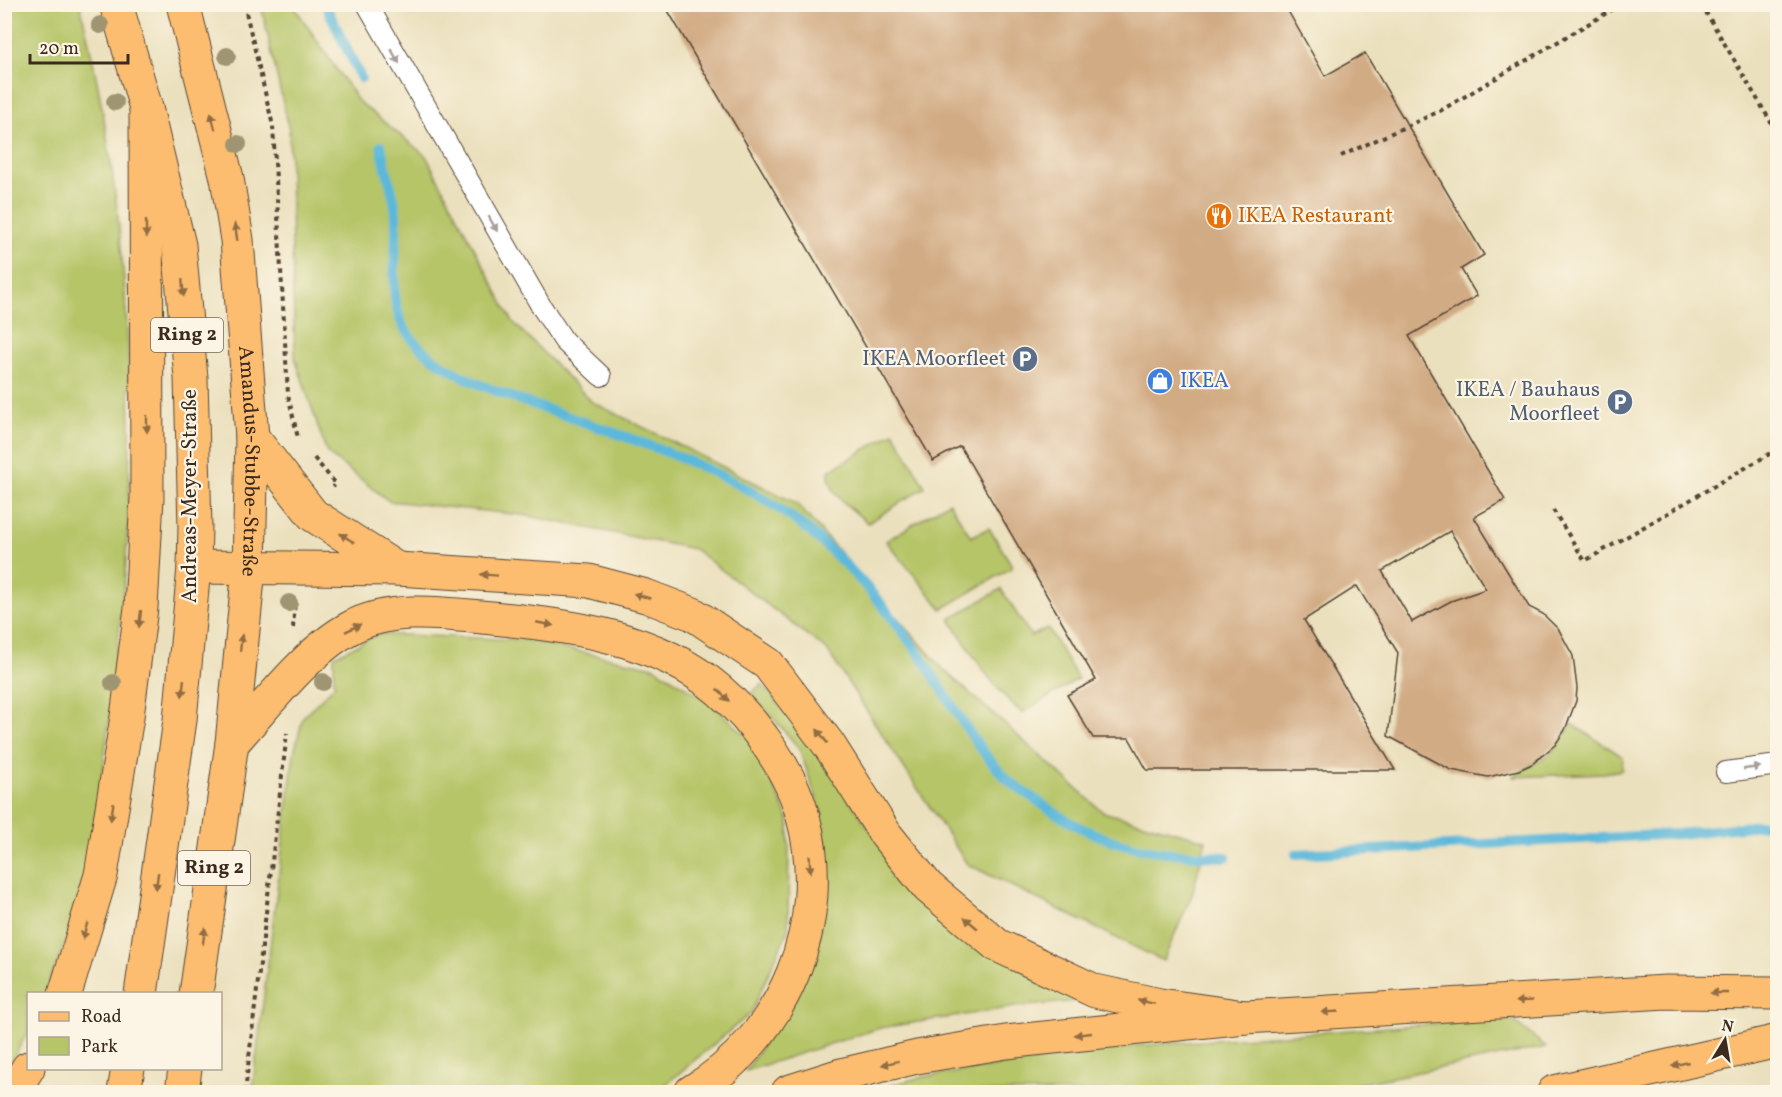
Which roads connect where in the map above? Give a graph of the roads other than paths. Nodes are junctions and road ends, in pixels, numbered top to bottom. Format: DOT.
graph roads {
  1 [pos="116,4"];
  2 [pos="183,4"];
  3 [pos="366,4"];
  4 [pos="146,108"];
  5 [pos="601,376"];
  6 [pos="252,437"];
  7 [pos="194,567"];
  8 [pos="249,568"];
  9 [pos="397,569"];
  10 [pos="232,742"];
  11 [pos="1778,765"];
  12 [pos="1726,772"];
  13 [pos="65,992"];
  14 [pos="141,992"];
  15 [pos="196,992"];
  16 [pos="1778,993"];
  17 [pos="1245,1017"];
  18 [pos="1778,1041"];
  19 [pos="27,1070"];
  20 [pos="128,1070"];
  21 [pos="185,1070"];
  22 [pos="13,1092"];
  23 [pos="124,1092"];
  24 [pos="182,1092"];
  25 [pos="691,1092"];
  26 [pos="788,1092"];
  27 [pos="1554,1092"];
  1 -- 4 [label="main road, Andreas-Meyer-Straße / Ring 2"];
  6 -- 2 [label="main road, Amandus-Stubbe-Straße / Ring 2, one-way"];
  3 -- 5 [label="lane, one-way"];
  4 -- 7 [label="main road, Andreas-Meyer-Straße / Ring 2, one-way"];
  4 -- 13 [label="main road, one-way"];
  6 -- 8 [label="main road, Amandus-Stubbe-Straße / Ring 2"];
  9 -- 6 [label="main road, one-way"];
  7 -- 8 [label="main road"];
  7 -- 14 [label="main road, Andreas-Meyer-Straße / Ring 2, one-way"];
  8 -- 9 [label="main road"];
  10 -- 8 [label="main road, Amandus-Stubbe-Straße / Ring 2, one-way"];
  17 -- 9 [label="main road, one-way"];
  15 -- 10 [label="main road, Amandus-Stubbe-Straße / Ring 2, one-way"];
  10 -- 25 [label="main road, one-way"];
  12 -- 11 [label="lane, one-way"];
  16 -- 17 [label="main road, one-way"];
  17 -- 26 [label="main road, one-way"];
  18 -- 27 [label="main road, one-way"];
  19 -- 22 [label="main road"];
  20 -- 23 [label="main road"];
  21 -- 24 [label="main road"];
}
